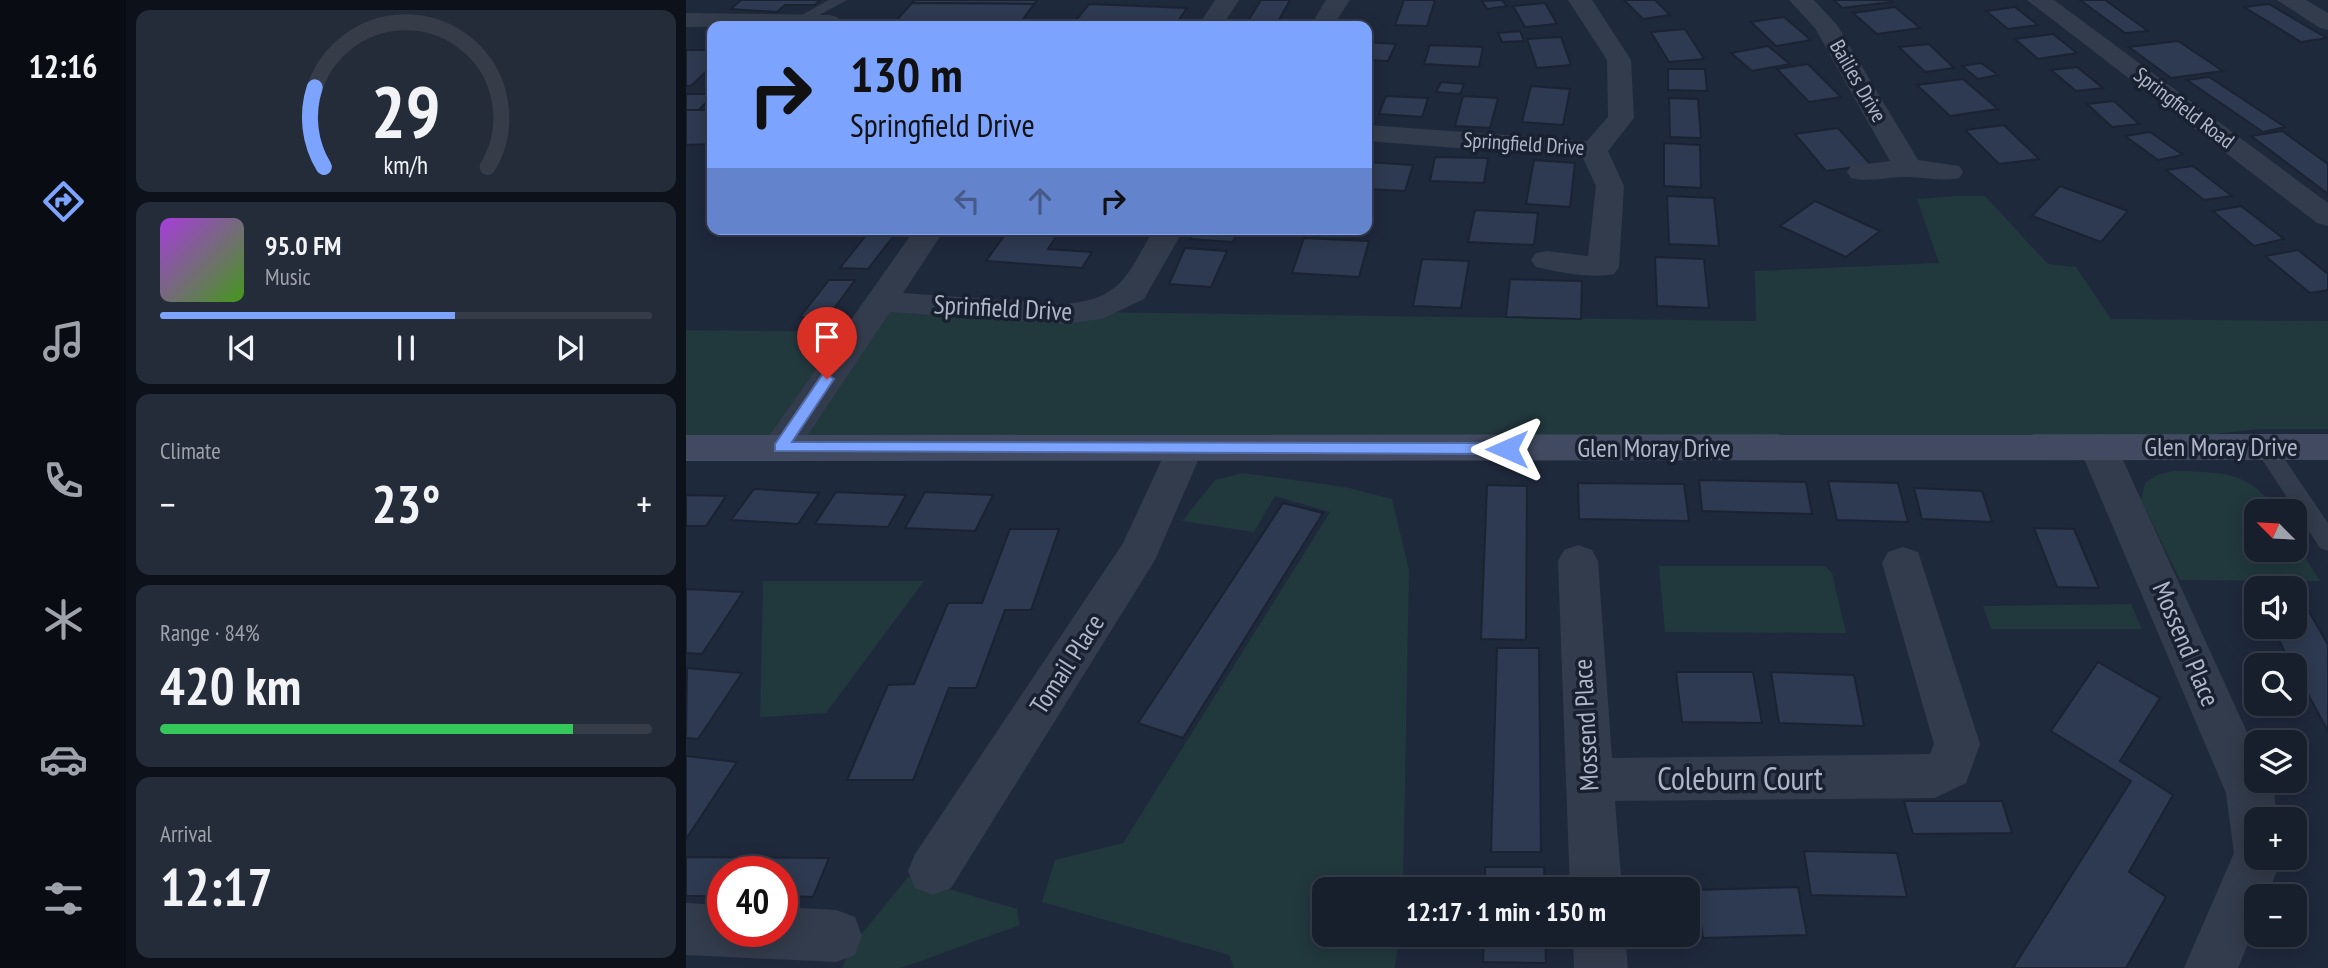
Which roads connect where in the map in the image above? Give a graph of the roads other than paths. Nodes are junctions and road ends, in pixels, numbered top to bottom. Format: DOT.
graph roads {
  1 [pos="840,0"];
  2 [pos="1227,0"];
  3 [pos="1580,0"];
  4 [pos="1801,0"];
  5 [pos="2039,0"];
  6 [pos="2289,0"];
  7 [pos="686,20"];
  8 [pos="707,21"];
  9 [pos="798,21"];
  10 [pos="1213,21"];
  11 [pos="2328,23"];
  12 [pos="1372,133"];
  13 [pos="1594,150"];
  14 [pos="1908,168"];
  15 [pos="1861,172"];
  16 [pos="1949,172"];
  17 [pos="2328,217"];
  18 [pos="926,235"];
  19 [pos="1165,235"];
  20 [pos="1547,260"];
  21 [pos="879,301"];
  22 [pos="2098,447"];
  23 [pos="2265,447"];
  24 [pos="2328,447"];
  25 [pos="686,448"];
  26 [pos="780,448"];
  27 [pos="1184,449"];
  28 [pos="2328,542"];
  29 [pos="1578,561"];
  30 [pos="1903,563"];
  31 [pos="1588,780"];
  32 [pos="2252,807"];
  33 [pos="2252,870"];
  34 [pos="933,871"];
  35 [pos="1595,877"];
  36 [pos="686,929"];
  37 [pos="707,930"];
  38 [pos="798,934"];
  39 [pos="836,936"];
  40 [pos="1600,947"];
  41 [pos="1601,968"];
  42 [pos="2211,968"];
  1 -- 9 [label="lane"];
  2 -- 10 [label="street"];
  3 -- 13 [label="street, Springfield Drive"];
  4 -- 14 [label="street, Bailies Drive"];
  5 -- 17 [label="street, Springfield Road"];
  6 -- 11 [label="street"];
  7 -- 8 [label="street"];
  12 -- 13 [label="street, Springfield Drive"];
  13 -- 20 [label="street"];
  14 -- 15 [label="street"];
  14 -- 16 [label="street"];
  18 -- 21 [label="street"];
  19 -- 21 [label="street, Sprinfield Drive"];
  21 -- 26 [label="street"];
  22 -- 23 [label="street, Glen Moray Drive"];
  22 -- 27 [label="street, Glen Moray Drive"];
  22 -- 32 [label="street, Mossend Place"];
  23 -- 24 [label="street, Glen Moray Drive"];
  23 -- 28 [label="lane"];
  25 -- 26 [label="street, Glen Moray Drive"];
  26 -- 27 [label="street, Glen Moray Drive"];
  27 -- 34 [label="street, Tomail Place"];
  29 -- 31 [label="street, Mossend Place"];
  30 -- 31 [label="street, Coleburn Court"];
  31 -- 35 [label="street, Mossend Place"];
  33 -- 42 [label="street"];
  36 -- 37 [label="street"];
  38 -- 39 [label="street"];
  40 -- 41 [label="street"];
}
